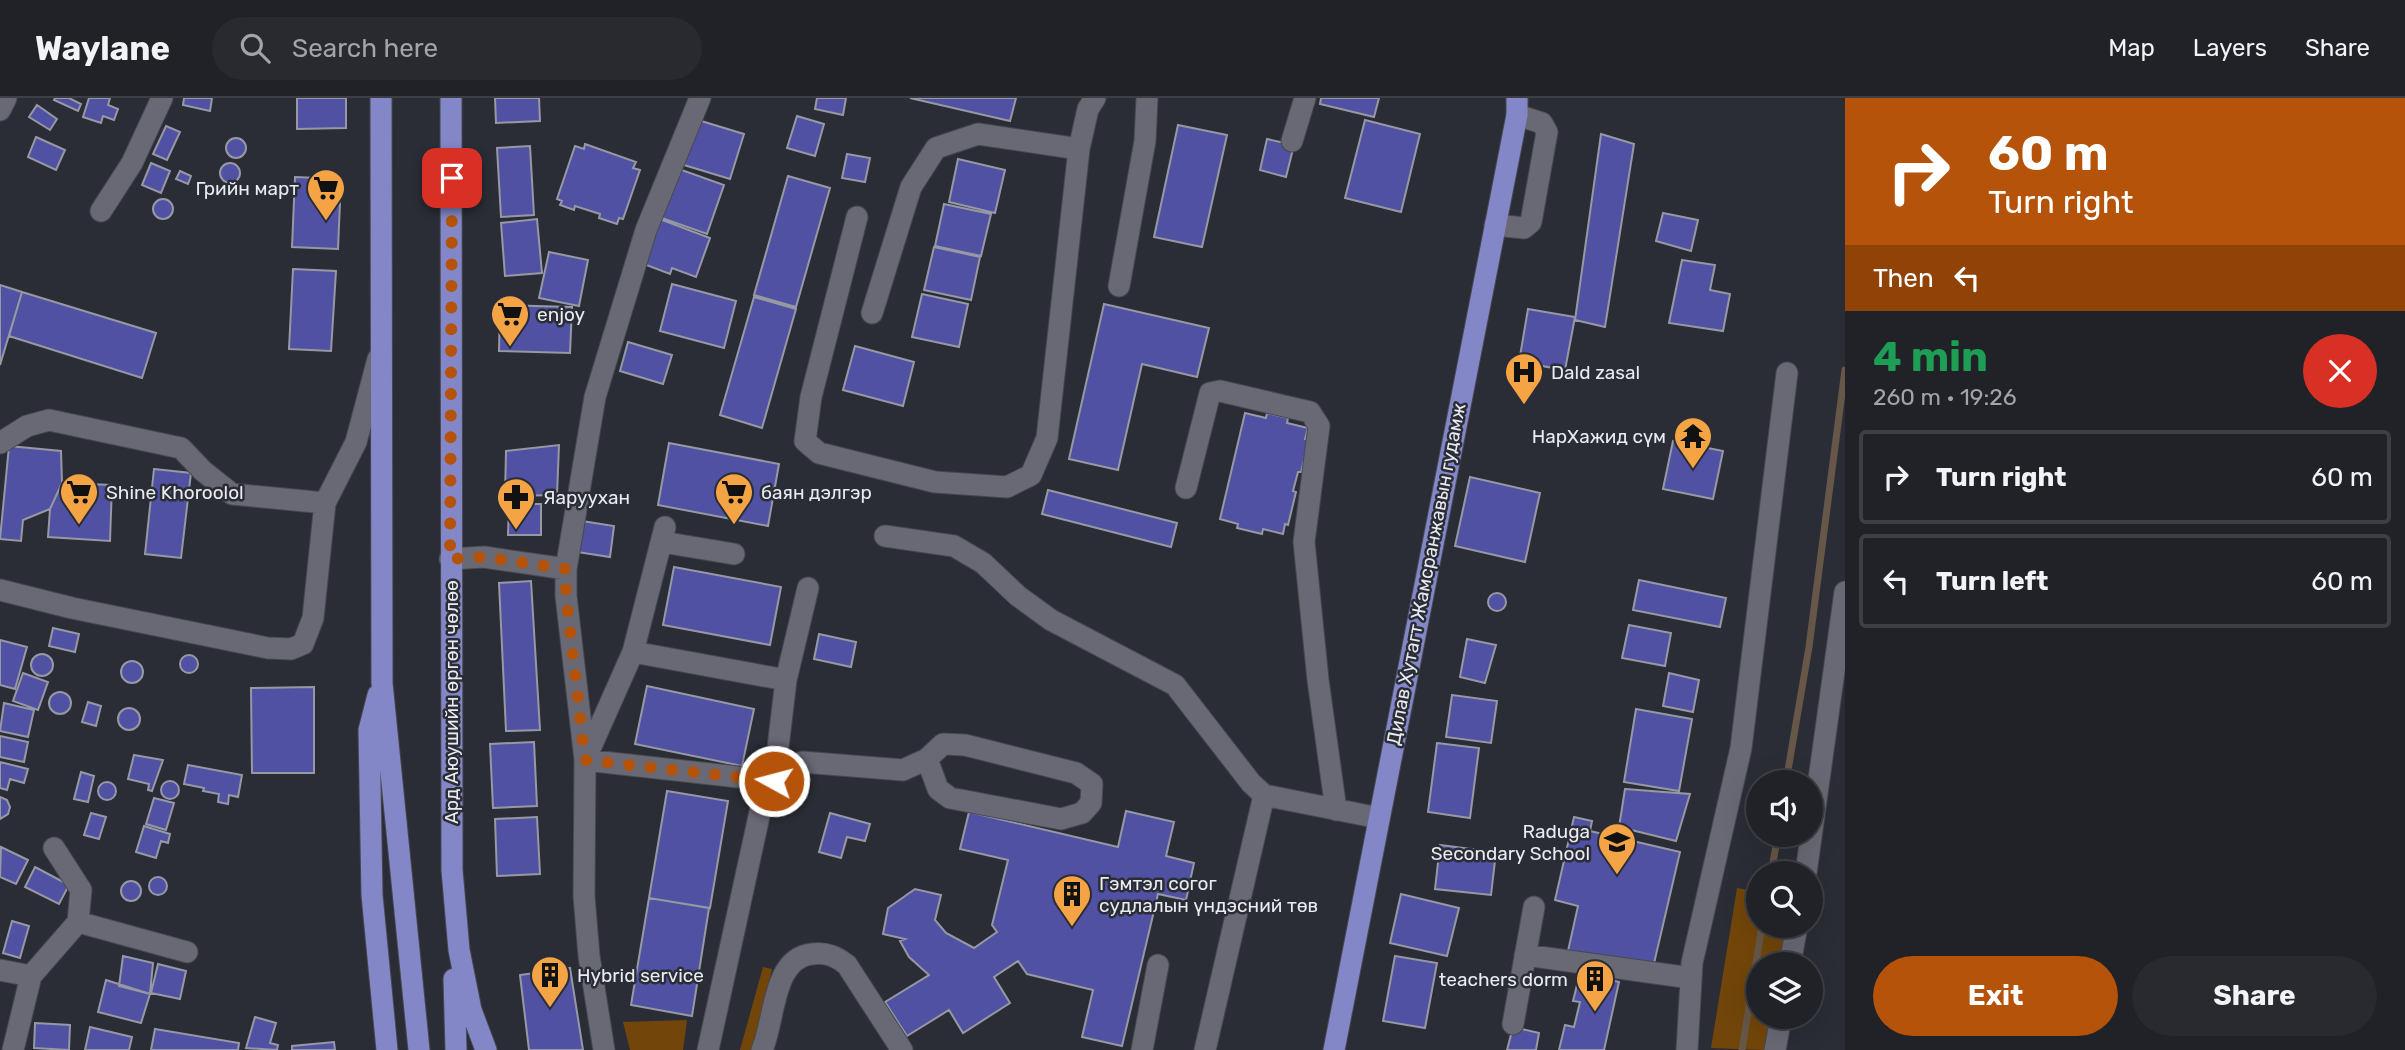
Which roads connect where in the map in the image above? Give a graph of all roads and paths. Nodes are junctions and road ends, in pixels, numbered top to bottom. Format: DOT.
graph roads {
  1 [pos="6,98"];
  2 [pos="162,98"];
  3 [pos="381,98"];
  4 [pos="451,98"];
  5 [pos="700,98"];
  6 [pos="1095,98"];
  7 [pos="1147,98"];
  8 [pos="1305,98"];
  9 [pos="1517,106"];
  10 [pos="0,110"];
  11 [pos="1293,141"];
  12 [pos="1079,149"];
  13 [pos="101,211"];
  14 [pos="857,217"];
  15 [pos="1495,225"];
  16 [pos="1119,286"];
  17 [pos="872,313"];
  18 [pos="381,346"];
  19 [pos="1787,373"];
  20 [pos="0,443"];
  21 [pos="1186,488"];
  22 [pos="325,503"];
  23 [pos="884,536"];
  24 [pos="734,554"];
  25 [pos="450,559"];
  26 [pos="566,569"];
  27 [pos="808,587"];
  28 [pos="0,590"];
  29 [pos="1845,592"];
  30 [pos="633,652"];
  31 [pos="786,680"];
  32 [pos="382,683"];
  33 [pos="927,759"];
  34 [pos="585,760"];
  35 [pos="774,781"];
  36 [pos="1264,795"];
  37 [pos="1336,810"];
  38 [pos="1378,818"];
  39 [pos="54,848"];
  40 [pos="1809,861"];
  41 [pos="452,870"];
  42 [pos="1534,907"];
  43 [pos="78,922"];
  44 [pos="187,952"];
  45 [pos="1525,955"];
  46 [pos="1158,965"];
  47 [pos="0,970"];
  48 [pos="31,976"];
  49 [pos="1691,978"];
  50 [pos="1513,1024"];
  51 [pos="1779,1029"];
  52 [pos="13,1050"];
  53 [pos="387,1050"];
  54 [pos="419,1050"];
  55 [pos="456,1050"];
  56 [pos="486,1050"];
  57 [pos="604,1050"];
  58 [pos="708,1050"];
  59 [pos="762,1050"];
  60 [pos="902,1050"];
  61 [pos="1142,1050"];
  62 [pos="1205,1050"];
  63 [pos="1334,1050"];
  64 [pos="1687,1050"];
  65 [pos="1775,1050"];
  1 -- 10 [label="street"];
  2 -- 13 [label="street"];
  3 -- 18 [label="main road"];
  4 -- 25 [label="main road, Ард Аюушийн өргөн чөлөө"];
  5 -- 26 [label="street"];
  6 -- 12 [label="street"];
  7 -- 16 [label="street"];
  8 -- 11 [label="street"];
  9 -- 15 [label="main road, Дилав Хутагт Жамсранжавын гудамж"];
  9 -- 15 [label="street"];
  12 -- 14 [label="street"];
  12 -- 17 [label="street"];
  15 -- 38 [label="main road, Дилав Хутагт Жамсранжавын гудамж"];
  18 -- 22 [label="street"];
  18 -- 32 [label="main road"];
  19 -- 49 [label="street"];
  20 -- 22 [label="street"];
  21 -- 37 [label="street"];
  22 -- 28 [label="street"];
  23 -- 36 [label="street"];
  24 -- 30 [label="street"];
  25 -- 26 [label="street"];
  25 -- 41 [label="main road, Ард Аюушийн өргөн чөлөө"];
  26 -- 34 [label="street"];
  27 -- 31 [label="street"];
  29 -- 40 [label="street"];
  30 -- 31 [label="street"];
  30 -- 34 [label="street"];
  31 -- 35 [label="street"];
  32 -- 53 [label="main road"];
  32 -- 54 [label="main road"];
  33 -- 33 [label="street"];
  33 -- 35 [label="street"];
  34 -- 35 [label="street"];
  34 -- 57 [label="street"];
  35 -- 58 [label="street"];
  36 -- 37 [label="street"];
  36 -- 62 [label="street"];
  37 -- 38 [label="street"];
  38 -- 63 [label="main road, Дилав Хутагт Жамсранжавын гудамж"];
  39 -- 43 [label="street"];
  41 -- 55 [label="main road"];
  41 -- 56 [label="main road, Ард Аюушийн өргөн чөлөө"];
  42 -- 45 [label="street"];
  43 -- 44 [label="street"];
  43 -- 48 [label="street"];
  45 -- 49 [label="street"];
  45 -- 50 [label="street"];
  46 -- 61 [label="street"];
  47 -- 48 [label="street"];
  48 -- 52 [label="street"];
  49 -- 64 [label="street"];
  51 -- 65 [label="street"];
  59 -- 60 [label="street"];
}
